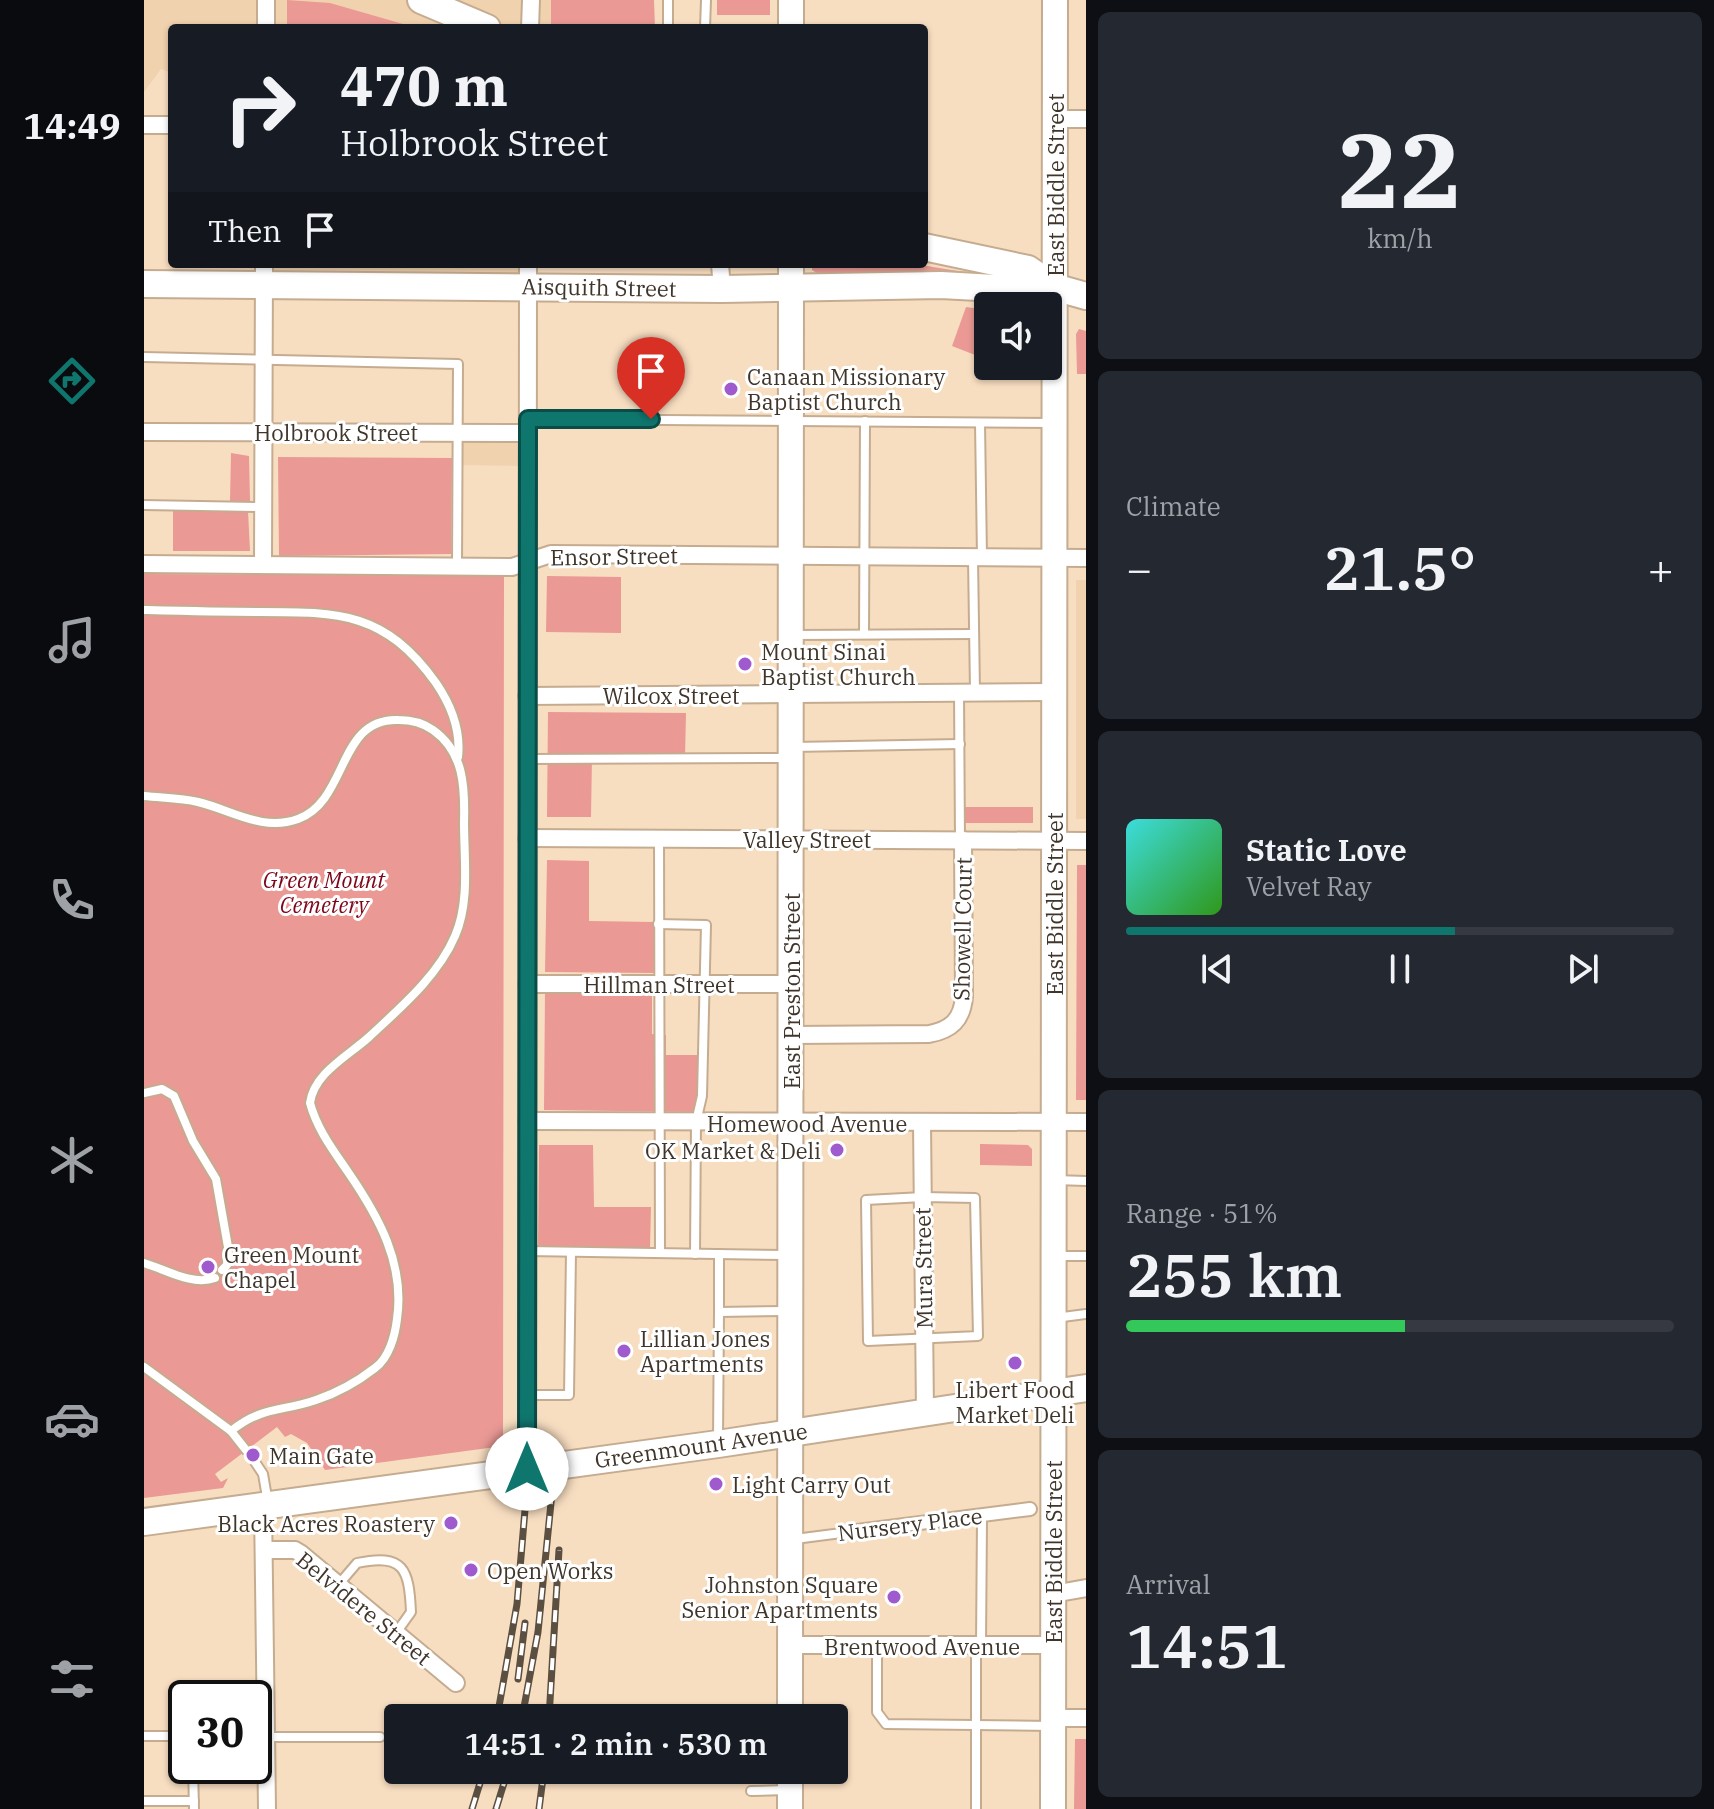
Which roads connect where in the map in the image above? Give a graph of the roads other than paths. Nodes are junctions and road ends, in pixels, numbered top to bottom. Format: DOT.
graph roads {
  1 [pos="266,0"];
  2 [pos="421,0"];
  3 [pos="531,0"];
  4 [pos="668,0"];
  5 [pos="706,0"];
  6 [pos="791,0"];
  7 [pos="1055,0"];
  8 [pos="266,24"];
  9 [pos="478,24"];
  10 [pos="530,24"];
  11 [pos="668,24"];
  12 [pos="705,24"];
  13 [pos="791,24"];
  14 [pos="1055,119"];
  15 [pos="1086,119"];
  16 [pos="144,125"];
  17 [pos="168,125"];
  18 [pos="928,248"];
  19 [pos="264,274"];
  20 [pos="528,275"];
  21 [pos="721,276"];
  22 [pos="791,276"];
  23 [pos="144,284"];
  24 [pos="1054,287"];
  25 [pos="1086,296"];
  26 [pos="144,357"];
  27 [pos="264,360"];
  28 [pos="791,420"];
  29 [pos="865,421"];
  30 [pos="980,423"];
  31 [pos="1054,423"];
  32 [pos="528,426"];
  33 [pos="144,432"];
  34 [pos="263,432"];
  35 [pos="457,433"];
  36 [pos="144,505"];
  37 [pos="263,507"];
  38 [pos="791,555"];
  39 [pos="863,556"];
  40 [pos="978,557"];
  41 [pos="1054,558"];
  42 [pos="1086,558"];
  43 [pos="528,561"];
  44 [pos="144,564"];
  45 [pos="263,565"];
  46 [pos="457,566"];
  47 [pos="144,610"];
  48 [pos="864,634"];
  49 [pos="974,634"];
  50 [pos="791,635"];
  51 [pos="1054,692"];
  52 [pos="967,693"];
  53 [pos="791,694"];
  54 [pos="527,696"];
  55 [pos="960,744"];
  56 [pos="791,752"];
  57 [pos="457,757"];
  58 [pos="528,759"];
  59 [pos="144,796"];
  60 [pos="527,838"];
  61 [pos="659,838"];
  62 [pos="791,839"];
  63 [pos="962,840"];
  64 [pos="1054,840"];
  65 [pos="1086,841"];
  66 [pos="658,924"];
  67 [pos="527,984"];
  68 [pos="658,984"];
  69 [pos="705,984"];
  70 [pos="791,984"];
  71 [pos="791,1035"];
  72 [pos="144,1093"];
  73 [pos="527,1121"];
  74 [pos="658,1122"];
  75 [pos="696,1122"];
  76 [pos="791,1122"];
  77 [pos="1053,1122"];
  78 [pos="1086,1122"];
  79 [pos="922,1123"];
  80 [pos="1053,1180"];
  81 [pos="1086,1181"];
  82 [pos="923,1197"];
  83 [pos="527,1251"];
  84 [pos="571,1252"];
  85 [pos="660,1253"];
  86 [pos="695,1254"];
  87 [pos="719,1254"];
  88 [pos="790,1255"];
  89 [pos="1053,1256"];
  90 [pos="1086,1256"];
  91 [pos="144,1263"];
  92 [pos="222,1270"];
  93 [pos="215,1278"];
  94 [pos="791,1311"];
  95 [pos="719,1312"];
  96 [pos="1086,1314"];
  97 [pos="1053,1318"];
  98 [pos="924,1339"];
  99 [pos="144,1367"];
  100 [pos="1086,1388"];
  101 [pos="1053,1393"];
  102 [pos="527,1395"];
  103 [pos="925,1412"];
  104 [pos="231,1431"];
  105 [pos="791,1433"];
  106 [pos="718,1444"];
  107 [pos="246,1450"];
  108 [pos="255,1462"];
  109 [pos="527,1469"];
  110 [pos="266,1507"];
  111 [pos="1030,1509"];
  112 [pos="982,1521"];
  113 [pos="144,1522"];
  114 [pos="857,1531"];
  115 [pos="790,1539"];
  116 [pos="266,1550"];
  117 [pos="339,1584"];
  118 [pos="1086,1588"];
  119 [pos="1053,1594"];
  120 [pos="396,1634"];
  121 [pos="790,1645"];
  122 [pos="877,1645"];
  123 [pos="978,1645"];
  124 [pos="1053,1645"];
  125 [pos="262,1680"];
  126 [pos="456,1683"];
  127 [pos="790,1704"];
  128 [pos="1086,1718"];
  129 [pos="1053,1722"];
  130 [pos="976,1727"];
  131 [pos="144,1736"];
  132 [pos="168,1736"];
  133 [pos="272,1736"];
  134 [pos="380,1737"];
  135 [pos="193,1784"];
  136 [pos="265,1784"];
  137 [pos="790,1790"];
  138 [pos="751,1791"];
  139 [pos="144,1801"];
  140 [pos="194,1805"];
  141 [pos="267,1809"];
  142 [pos="976,1809"];
  143 [pos="1053,1809"];
  1 -- 8 [label="street"];
  2 -- 9 [label="main road"];
  3 -- 10 [label="street"];
  4 -- 11 [label="lane"];
  5 -- 12 [label="lane"];
  6 -- 13 [label="main road"];
  7 -- 14 [label="main road, East Biddle Street"];
  14 -- 15 [label="street"];
  14 -- 24 [label="main road, East Biddle Street"];
  16 -- 17 [label="street"];
  18 -- 24 [label="main road"];
  19 -- 20 [label="main road, Aisquith Street"];
  19 -- 23 [label="main road, Aisquith Street"];
  19 -- 27 [label="street"];
  20 -- 21 [label="main road, Aisquith Street"];
  20 -- 32 [label="street"];
  21 -- 22 [label="main road, Aisquith Street"];
  22 -- 24 [label="main road, Aisquith Street"];
  22 -- 28 [label="main road, East Preston Street"];
  24 -- 25 [label="main road"];
  24 -- 31 [label="main road, East Biddle Street"];
  26 -- 27 [label="lane"];
  27 -- 34 [label="street"];
  27 -- 35 [label="lane"];
  28 -- 29 [label="lane, Holbrook Street"];
  28 -- 32 [label="lane, Holbrook Street"];
  28 -- 38 [label="main road, East Preston Street"];
  29 -- 30 [label="lane, Holbrook Street"];
  29 -- 39 [label="lane"];
  30 -- 31 [label="lane, Holbrook Street"];
  30 -- 40 [label="lane"];
  31 -- 41 [label="main road, East Biddle Street"];
  32 -- 35 [label="street, Holbrook Street"];
  32 -- 43 [label="street"];
  33 -- 34 [label="street, Holbrook Street"];
  34 -- 35 [label="street, Holbrook Street"];
  34 -- 37 [label="street"];
  35 -- 46 [label="lane"];
  36 -- 37 [label="lane"];
  37 -- 45 [label="street"];
  38 -- 39 [label="street, Ensor Street"];
  38 -- 43 [label="street, Ensor Street"];
  38 -- 50 [label="main road, East Preston Street"];
  39 -- 40 [label="street, Ensor Street"];
  39 -- 48 [label="lane"];
  40 -- 41 [label="street, Ensor Street"];
  40 -- 49 [label="lane"];
  41 -- 42 [label="street, Ensor Street"];
  41 -- 51 [label="main road, East Biddle Street"];
  43 -- 46 [label="street, Ensor Street"];
  43 -- 54 [label="street"];
  44 -- 45 [label="street, Ensor Street"];
  45 -- 46 [label="street, Ensor Street"];
  47 -- 57 [label="lane"];
  48 -- 49 [label="lane"];
  48 -- 50 [label="lane"];
  49 -- 52 [label="lane"];
  50 -- 53 [label="main road, East Preston Street"];
  51 -- 52 [label="street, Wilcox Street"];
  51 -- 64 [label="main road, East Biddle Street"];
  52 -- 53 [label="street, Wilcox Street"];
  52 -- 55 [label="lane"];
  53 -- 54 [label="street, Wilcox Street"];
  53 -- 56 [label="main road, East Preston Street"];
  54 -- 58 [label="street"];
  55 -- 56 [label="lane"];
  55 -- 63 [label="lane"];
  56 -- 58 [label="lane"];
  56 -- 62 [label="main road, East Preston Street"];
  57 -- 59 [label="lane"];
  57 -- 104 [label="lane"];
  58 -- 60 [label="street"];
  60 -- 61 [label="street, Valley Street"];
  60 -- 67 [label="street"];
  61 -- 62 [label="street, Valley Street"];
  61 -- 66 [label="lane"];
  62 -- 63 [label="street, Valley Street"];
  62 -- 70 [label="main road, East Preston Street"];
  63 -- 64 [label="street, Valley Street"];
  63 -- 71 [label="street, Showell Court"];
  64 -- 65 [label="street, Valley Street"];
  64 -- 77 [label="main road, East Biddle Street"];
  66 -- 68 [label="lane"];
  66 -- 69 [label="lane"];
  67 -- 68 [label="street, Hillman Street"];
  67 -- 73 [label="street"];
  68 -- 69 [label="street, Hillman Street"];
  68 -- 74 [label="lane"];
  69 -- 70 [label="street, Hillman Street"];
  69 -- 75 [label="lane"];
  70 -- 71 [label="main road, East Preston Street"];
  71 -- 76 [label="main road, East Preston Street"];
  72 -- 92 [label="lane"];
  73 -- 74 [label="street, Homewood Avenue"];
  73 -- 83 [label="street"];
  74 -- 75 [label="street, Homewood Avenue"];
  74 -- 85 [label="lane"];
  75 -- 76 [label="street, Homewood Avenue"];
  75 -- 86 [label="lane"];
  76 -- 79 [label="street, Homewood Avenue"];
  76 -- 88 [label="main road, East Preston Street"];
  77 -- 78 [label="street, Homewood Avenue"];
  77 -- 79 [label="street, Homewood Avenue"];
  77 -- 80 [label="main road, East Biddle Street"];
  79 -- 82 [label="street, Mura Street"];
  80 -- 81 [label="lane"];
  80 -- 89 [label="main road, East Biddle Street"];
  82 -- 98 [label="street, Mura Street"];
  82 -- 98 [label="lane"];
  82 -- 98 [label="lane"];
  83 -- 84 [label="lane"];
  83 -- 102 [label="street"];
  84 -- 85 [label="lane"];
  84 -- 102 [label="lane"];
  85 -- 86 [label="lane"];
  86 -- 87 [label="lane"];
  87 -- 88 [label="lane"];
  87 -- 95 [label="lane"];
  88 -- 94 [label="main road, East Preston Street"];
  89 -- 90 [label="lane"];
  89 -- 97 [label="main road, East Biddle Street"];
  91 -- 93 [label="lane"];
  94 -- 95 [label="lane"];
  94 -- 105 [label="main road, East Preston Street"];
  95 -- 106 [label="lane"];
  96 -- 97 [label="lane"];
  97 -- 101 [label="main road, East Biddle Street"];
  98 -- 103 [label="street, Mura Street"];
  99 -- 104 [label="lane"];
  100 -- 101 [label="main road, Greenmount Avenue"];
  101 -- 103 [label="main road, Greenmount Avenue"];
  101 -- 119 [label="main road, East Biddle Street"];
  102 -- 109 [label="street"];
  103 -- 105 [label="main road, Greenmount Avenue"];
  104 -- 107 [label="lane"];
  105 -- 106 [label="main road, Greenmount Avenue"];
  105 -- 115 [label="main road, East Preston Street"];
  106 -- 109 [label="main road, Greenmount Avenue"];
  108 -- 110 [label="lane"];
  109 -- 110 [label="main road, Greenmount Avenue"];
  110 -- 113 [label="main road, Greenmount Avenue"];
  110 -- 116 [label="street"];
  111 -- 114 [label="street, Nursery Place"];
  112 -- 123 [label="lane"];
  114 -- 115 [label="lane, Nursery Place"];
  115 -- 121 [label="main road, East Preston Street"];
  116 -- 117 [label="street, Belvidere Street"];
  116 -- 125 [label="street"];
  117 -- 120 [label="street, Belvidere Street"];
  117 -- 120 [label="lane"];
  118 -- 119 [label="street"];
  119 -- 124 [label="main road, East Biddle Street"];
  120 -- 126 [label="street, Belvidere Street"];
  121 -- 122 [label="street, Brentwood Avenue"];
  121 -- 127 [label="main road, East Preston Street"];
  122 -- 123 [label="street, Brentwood Avenue"];
  122 -- 130 [label="lane"];
  123 -- 124 [label="street, Brentwood Avenue"];
  123 -- 130 [label="lane"];
  124 -- 129 [label="main road, East Biddle Street"];
  128 -- 129 [label="street"];
  129 -- 130 [label="lane"];
  129 -- 143 [label="main road, East Biddle Street"];
  130 -- 142 [label="lane"];
  131 -- 132 [label="lane"];
  133 -- 134 [label="lane"];
  135 -- 140 [label="lane"];
  136 -- 141 [label="street"];
  137 -- 138 [label="lane"];
  139 -- 140 [label="lane"];
}
